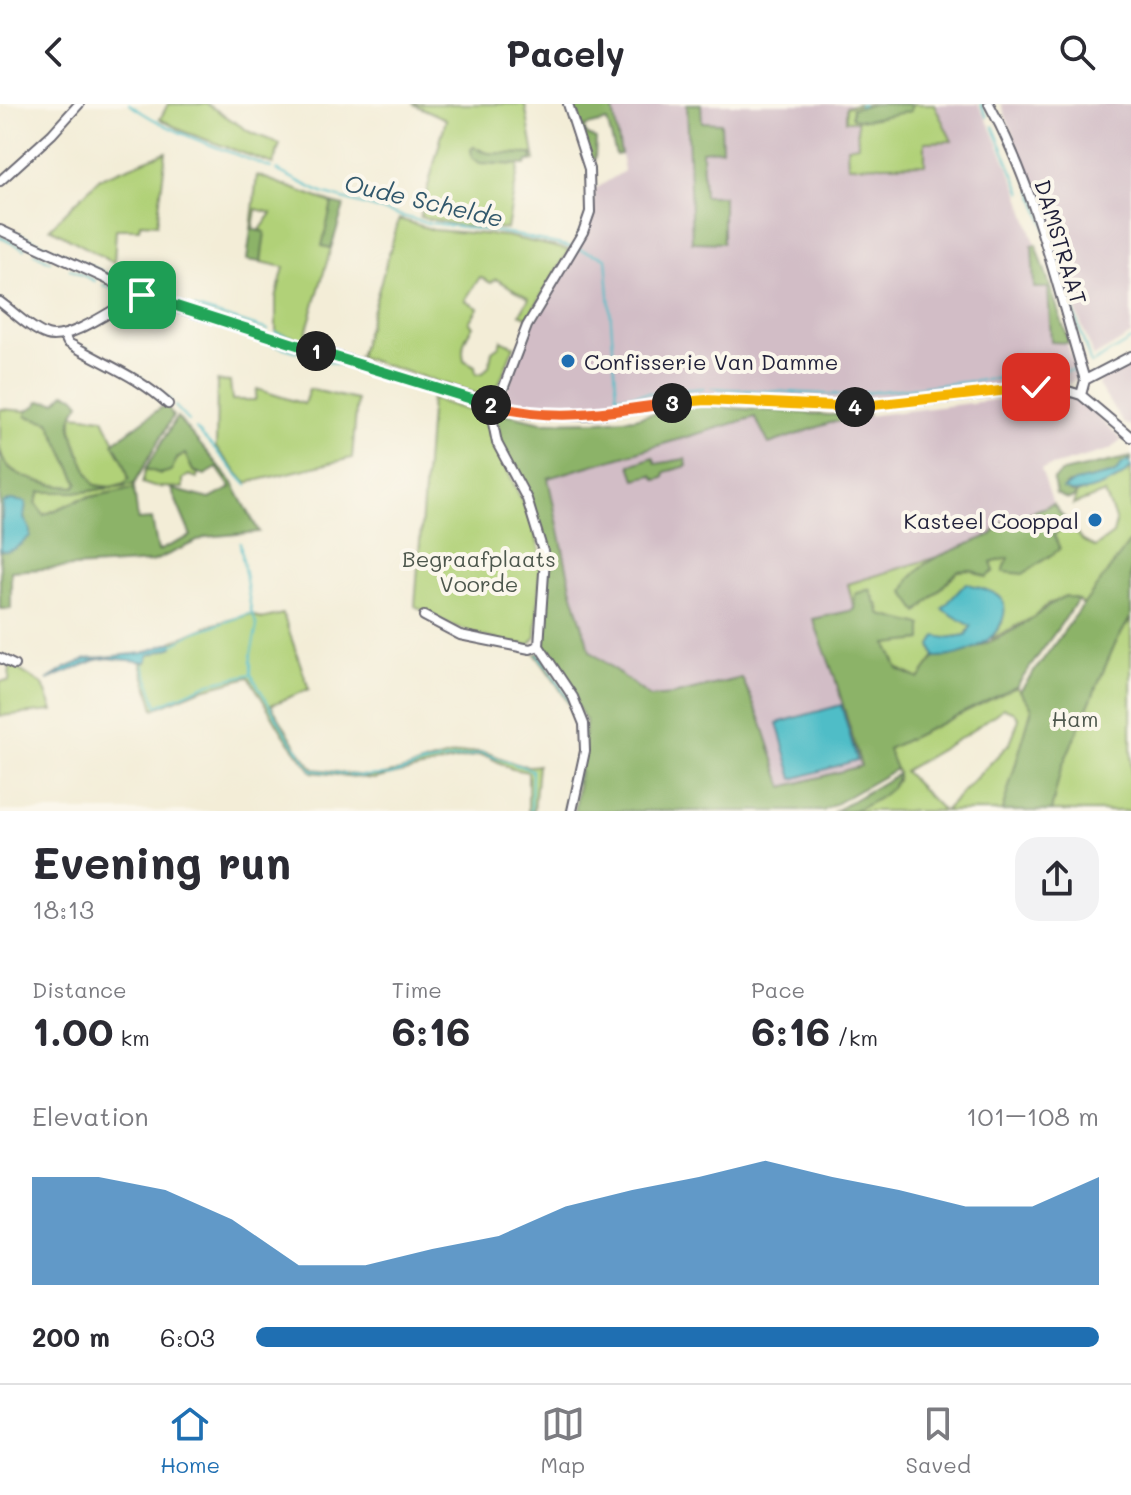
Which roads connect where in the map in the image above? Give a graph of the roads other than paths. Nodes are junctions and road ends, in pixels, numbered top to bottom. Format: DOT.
graph roads {
  1 [pos="79,104"];
  2 [pos="568,104"];
  3 [pos="989,104"];
  4 [pos="0,181"];
  5 [pos="0,230"];
  6 [pos="137,293"];
  7 [pos="0,302"];
  8 [pos="65,335"];
  9 [pos="1131,356"];
  10 [pos="1085,380"];
  11 [pos="1081,395"];
  12 [pos="168,404"];
  13 [pos="497,406"];
  14 [pos="1131,437"];
  15 [pos="424,616"];
  16 [pos="539,646"];
  17 [pos="0,658"];
  18 [pos="14,665"];
  19 [pos="572,811"];
  1 -- 4 [label="street"];
  2 -- 13 [label="street"];
  3 -- 10 [label="street, DAMSTRAAT"];
  5 -- 6 [label="street"];
  6 -- 8 [label="street"];
  6 -- 13 [label="street"];
  7 -- 8 [label="street"];
  8 -- 12 [label="street"];
  9 -- 10 [label="street"];
  10 -- 11 [label="street"];
  11 -- 13 [label="street"];
  11 -- 14 [label="street"];
  13 -- 16 [label="street"];
  15 -- 16 [label="street"];
  16 -- 19 [label="street"];
  17 -- 18 [label="street"];
}
